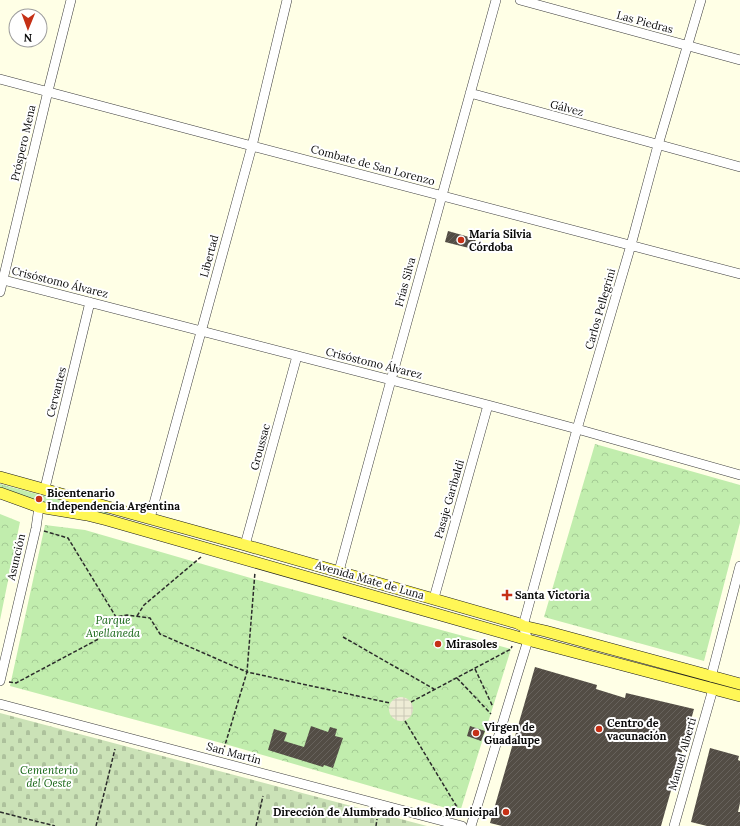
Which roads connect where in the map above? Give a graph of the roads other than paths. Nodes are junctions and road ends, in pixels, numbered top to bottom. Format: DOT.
graph roads {
  1 [pos="71,0"];
  2 [pos="287,0"];
  3 [pos="496,0"];
  4 [pos="520,0"];
  5 [pos="701,0"];
  6 [pos="687,46"];
  7 [pos="740,60"];
  8 [pos="0,79"];
  9 [pos="48,91"];
  10 [pos="470,93"];
  11 [pos="658,145"];
  12 [pos="252,146"];
  13 [pos="740,167"];
  14 [pos="442,196"];
  15 [pos="631,245"];
  16 [pos="740,274"];
  17 [pos="1,279"];
  18 [pos="0,292"];
  19 [pos="90,302"];
  20 [pos="201,331"];
  21 [pos="297,356"];
  22 [pos="391,380"];
  23 [pos="488,406"];
  24 [pos="577,429"];
  25 [pos="740,475"];
  26 [pos="0,477"];
  27 [pos="45,488"];
  28 [pos="0,493"];
  29 [pos="39,507"];
  30 [pos="150,518"];
  31 [pos="245,544"];
  32 [pos="740,566"];
  33 [pos="339,571"];
  34 [pos="434,598"];
  35 [pos="523,626"];
  36 [pos="528,640"];
  37 [pos="711,676"];
  38 [pos="0,681"];
  39 [pos="740,684"];
  40 [pos="713,689"];
  41 [pos="740,696"];
  42 [pos="0,704"];
  43 [pos="462,826"];
  44 [pos="471,826"];
  45 [pos="674,826"];
  1 -- 9 [label="street, Próspero Mena"];
  2 -- 12 [label="street, Libertad"];
  3 -- 10 [label="street, Frías Silva"];
  4 -- 6 [label="street, Las Piedras"];
  5 -- 6 [label="street, Carlos Pellegrini"];
  6 -- 7 [label="street, Las Piedras"];
  6 -- 11 [label="street, Carlos Pellegrini"];
  8 -- 9 [label="street, Combate de San Lorenzo"];
  9 -- 12 [label="street, Combate de San Lorenzo"];
  9 -- 17 [label="street, Próspero Mena"];
  10 -- 11 [label="street, Gálvez"];
  10 -- 14 [label="street, Frías Silva"];
  11 -- 13 [label="street, Gálvez"];
  11 -- 15 [label="street, Carlos Pellegrini"];
  12 -- 14 [label="street, Combate de San Lorenzo"];
  12 -- 20 [label="street, Libertad"];
  14 -- 15 [label="street, Combate de San Lorenzo"];
  14 -- 22 [label="street, Frías Silva"];
  15 -- 16 [label="street, Combate de San Lorenzo"];
  15 -- 24 [label="street, Carlos Pellegrini"];
  17 -- 18 [label="street, Próspero Mena"];
  17 -- 19 [label="street, Crisóstomo Álvarez"];
  19 -- 20 [label="street, Crisóstomo Álvarez"];
  19 -- 27 [label="street, Cervantes"];
  20 -- 21 [label="street, Crisóstomo Álvarez"];
  20 -- 30 [label="street, Libertad"];
  21 -- 22 [label="street, Crisóstomo Álvarez"];
  21 -- 31 [label="street, Groussac"];
  22 -- 23 [label="street, Crisóstomo Álvarez"];
  22 -- 33 [label="street, Frías Silva"];
  23 -- 24 [label="street, Crisóstomo Álvarez"];
  23 -- 34 [label="street, Pasaje Garibaldi"];
  24 -- 25 [label="street, Crisóstomo Álvarez"];
  24 -- 35 [label="street, Carlos Pellegrini"];
  26 -- 27 [label="main road, Avenida Mate de Luna"];
  27 -- 30 [label="main road, Avenida Mate de Luna"];
  28 -- 29 [label="main road, Avenida Mate de Luna"];
  29 -- 36 [label="main road, Avenida Mate de Luna"];
  29 -- 38 [label="street, Asunción"];
  30 -- 31 [label="main road, Avenida Mate de Luna"];
  31 -- 33 [label="main road, Avenida Mate de Luna"];
  32 -- 37 [label="street"];
  33 -- 34 [label="main road, Avenida Mate de Luna"];
  34 -- 35 [label="main road, Avenida Mate de Luna"];
  35 -- 36 [label="street"];
  35 -- 37 [label="main road, Avenida Mate de Luna"];
  36 -- 40 [label="main road, Avenida Mate de Luna"];
  36 -- 44 [label="street"];
  37 -- 39 [label="main road, Avenida Mate de Luna"];
  40 -- 41 [label="main road, Avenida Mate de Luna"];
  40 -- 45 [label="street, Manuel Alberti"];
  42 -- 43 [label="street, San Martín"];
}
